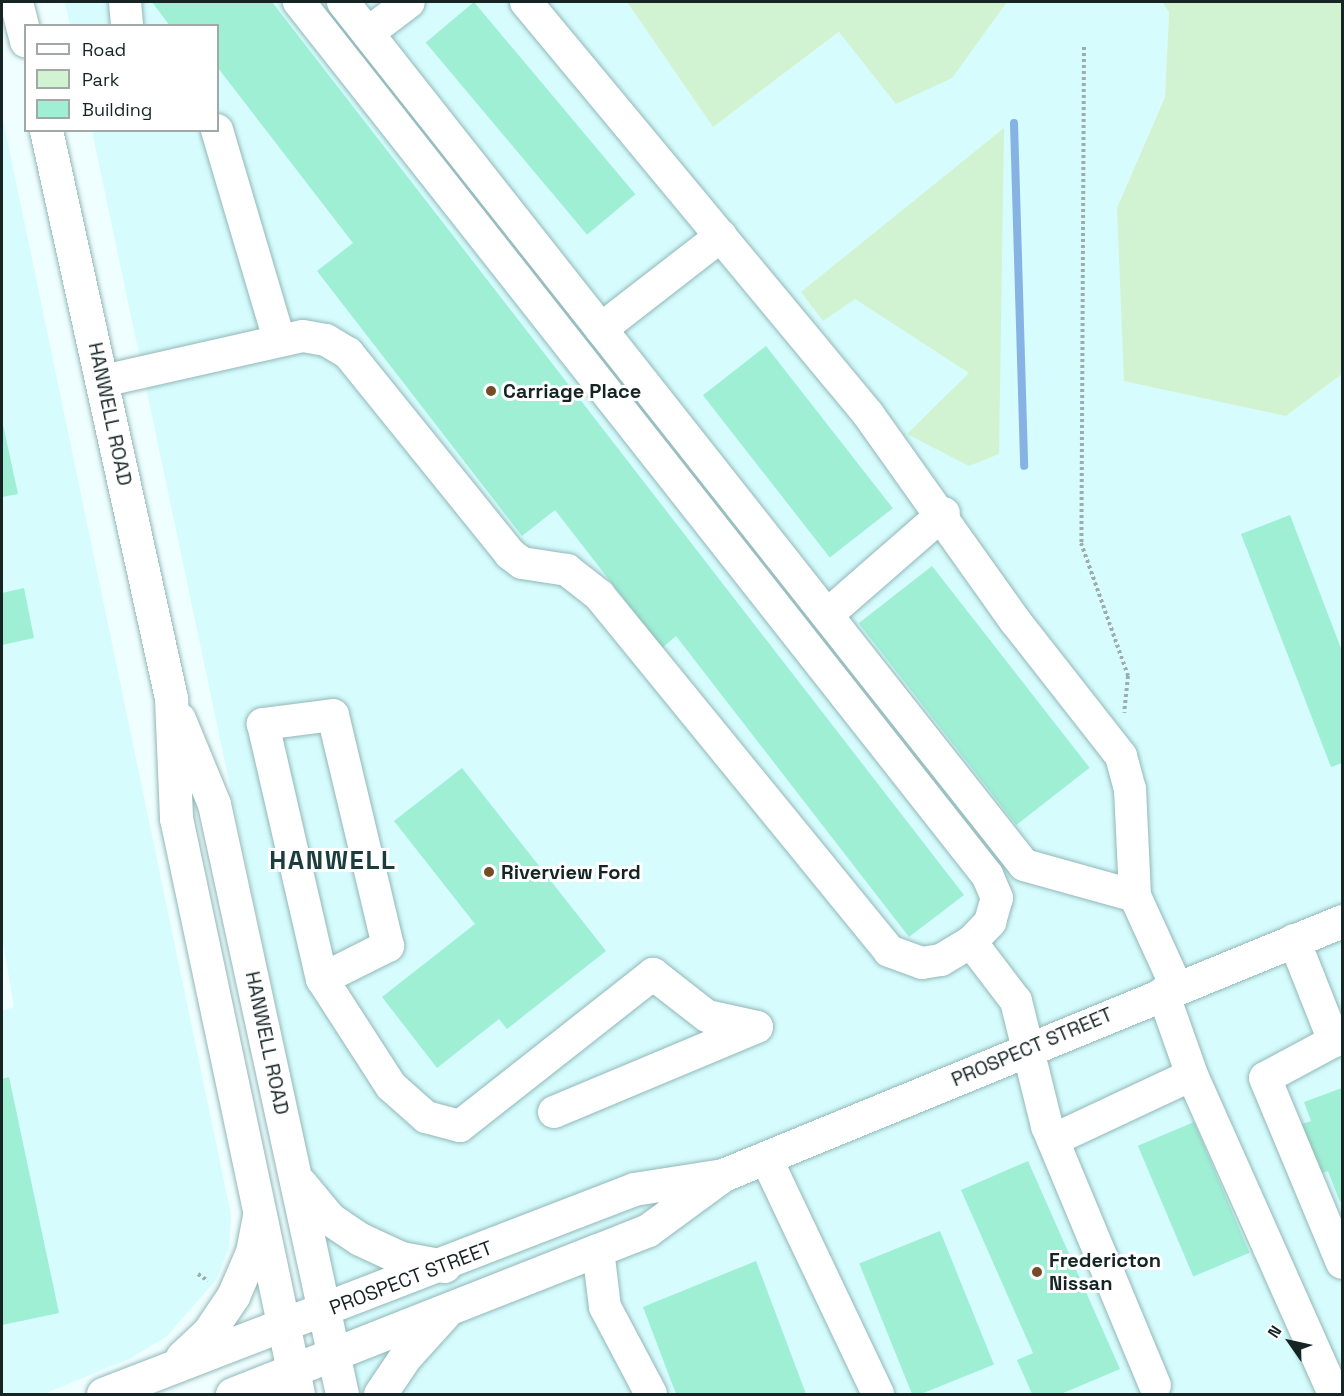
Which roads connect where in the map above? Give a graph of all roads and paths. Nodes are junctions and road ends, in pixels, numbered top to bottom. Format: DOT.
graph roads {
  1 [pos="16,2"];
  2 [pos="125,2"];
  3 [pos="299,2"];
  4 [pos="343,2"];
  5 [pos="409,2"];
  6 [pos="526,2"];
  7 [pos="128,24"];
  8 [pos="24,33"];
  9 [pos="368,33"];
  10 [pos="1084,47"];
  11 [pos="46,132"];
  12 [pos="218,132"];
  13 [pos="721,236"];
  14 [pos="601,328"];
  15 [pos="279,339"];
  16 [pos="103,381"];
  17 [pos="944,513"];
  18 [pos="827,615"];
  19 [pos="171,698"];
  20 [pos="1121,756"];
  21 [pos="1135,896"];
  22 [pos="1342,921"];
  23 [pos="1294,940"];
  24 [pos="971,942"];
  25 [pos="322,979"];
  26 [pos="1170,991"];
  27 [pos="1025,1050"];
  28 [pos="1192,1076"];
  29 [pos="554,1112"];
  30 [pos="1053,1140"];
  31 [pos="766,1158"];
  32 [pos="723,1175"];
  33 [pos="296,1178"];
  34 [pos="261,1206"];
  35 [pos="598,1250"];
  36 [pos="1342,1263"];
  37 [pos="444,1266"];
  38 [pos="449,1310"];
  39 [pos="324,1311"];
  40 [pos="285,1325"];
  41 [pos="333,1353"];
  42 [pos="174,1365"];
  43 [pos="296,1382"];
  44 [pos="1155,1385"];
  45 [pos="103,1395"];
  46 [pos="232,1395"];
  47 [pos="342,1395"];
  48 [pos="380,1395"];
  49 [pos="651,1395"];
  50 [pos="878,1395"];
  51 [pos="1334,1395"];
  1 -- 8 [label="main road"];
  2 -- 7 [label="lane"];
  3 -- 24 [label="lane"];
  4 -- 9 [label="lane"];
  5 -- 9 [label="lane"];
  6 -- 13 [label="lane"];
  9 -- 14 [label="lane"];
  10 -- 20 [label="path"];
  11 -- 16 [label="main road, HANWELL ROAD"];
  12 -- 15 [label="lane"];
  13 -- 14 [label="lane"];
  13 -- 17 [label="lane"];
  14 -- 18 [label="lane"];
  15 -- 16 [label="lane"];
  15 -- 24 [label="lane"];
  16 -- 19 [label="main road, HANWELL ROAD"];
  17 -- 18 [label="lane"];
  17 -- 20 [label="lane"];
  18 -- 21 [label="lane"];
  19 -- 33 [label="main road, HANWELL ROAD"];
  19 -- 34 [label="main road, HANWELL ROAD"];
  20 -- 21 [label="lane"];
  21 -- 26 [label="lane"];
  22 -- 23 [label="main road, PROSPECT STREET"];
  23 -- 26 [label="main road, PROSPECT STREET"];
  23 -- 36 [label="lane"];
  24 -- 27 [label="lane"];
  25 -- 25 [label="lane"];
  25 -- 29 [label="lane"];
  26 -- 27 [label="main road, PROSPECT STREET"];
  26 -- 28 [label="lane"];
  27 -- 30 [label="lane"];
  27 -- 31 [label="main road, PROSPECT STREET"];
  28 -- 30 [label="lane"];
  28 -- 51 [label="lane"];
  30 -- 44 [label="lane"];
  31 -- 32 [label="main road, PROSPECT STREET"];
  31 -- 50 [label="lane"];
  32 -- 35 [label="main road, PROSPECT STREET"];
  32 -- 37 [label="main road, PROSPECT STREET"];
  33 -- 37 [label="main road"];
  33 -- 39 [label="main road, HANWELL ROAD"];
  34 -- 40 [label="main road, HANWELL ROAD"];
  34 -- 42 [label="main road"];
  35 -- 38 [label="main road, PROSPECT STREET"];
  35 -- 49 [label="lane"];
  37 -- 39 [label="main road, PROSPECT STREET"];
  38 -- 41 [label="main road, PROSPECT STREET"];
  38 -- 48 [label="main road"];
  39 -- 40 [label="main road, PROSPECT STREET"];
  39 -- 41 [label="main road, HANWELL ROAD"];
  40 -- 42 [label="main road, PROSPECT STREET"];
  40 -- 43 [label="main road, HANWELL ROAD"];
  41 -- 43 [label="main road, PROSPECT STREET"];
  41 -- 47 [label="main road, HANWELL ROAD"];
  42 -- 45 [label="main road, PROSPECT STREET"];
  43 -- 46 [label="main road, PROSPECT STREET"];
}
